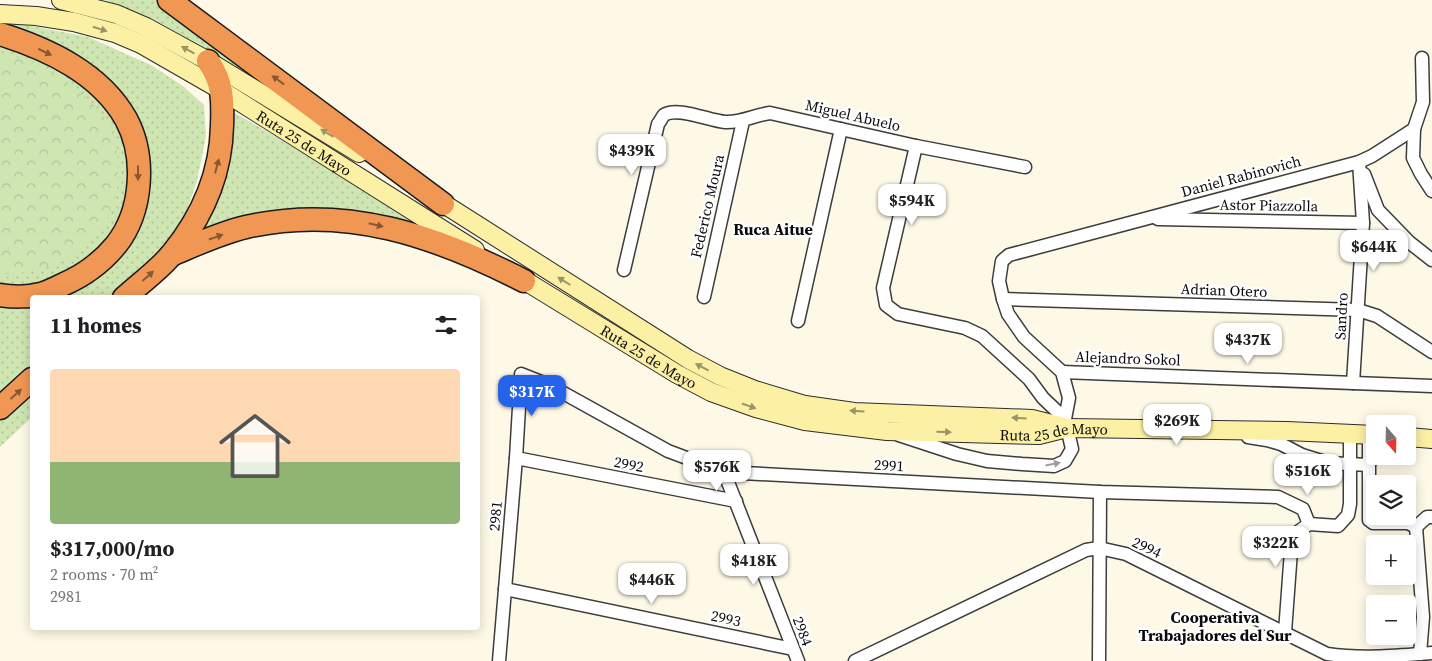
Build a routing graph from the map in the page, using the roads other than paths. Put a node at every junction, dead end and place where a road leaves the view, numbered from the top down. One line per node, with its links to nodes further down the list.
1 (61, 0): 6 (main road, Ruta 25 de Mayo, one-way to 1)
2 (169, 0): 15 (highway, one-way to 2)
3 (0, 14): 7 (main road, Ruta 25 de Mayo, one-way to 7)
4 (0, 34): 22 (highway, one-way to 22)
5 (1422, 58): 10 (street)
6 (208, 61): 7 (highway); 15 (main road, Ruta 25 de Mayo, one-way to 6)
7 (221, 90): 18 (highway, one-way to 7); 21 (main road, Ruta 25 de Mayo)
8 (743, 121): 9 (street, Miguel Abuelo); 20 (street, Miguel Abuelo); 24 (street, Federico Moura)
9 (840, 129): 11 (street, Miguel Abuelo); 27 (street)
10 (1414, 129): 12 (street, Daniel Rabinovich); 14 (street)
11 (916, 146): 13 (street, Miguel Abuelo); 35 (street)
12 (1359, 162): 16 (street, Daniel Rabinovich); 17 (street, Sandro); 19 (street)
13 (1025, 167)
14 (1432, 190)
15 (443, 204): 35 (main road, Ruta 25 de Mayo, one-way to 15)
16 (1144, 218): 17 (street, Astor Piazzolla); 25 (street, Daniel Rabinovich)
17 (1363, 224): 26 (street, Sandro)
18 (171, 255): 21 (highway, one-way to 21); 23 (highway, one-way to 18)
19 (1432, 260)
20 (624, 270)
21 (524, 281): 37 (main road, Ruta 25 de Mayo, one-way to 37)
22 (0, 295)
23 (127, 295)
24 (704, 297)
25 (1003, 298): 26 (street, Adrian Otero); 29 (street)
26 (1358, 310): 28 (street, Adrian Otero); 32 (street, Sandro)
27 (798, 322)
28 (1432, 352)
29 (1062, 372): 32 (street, Alejandro Sokol); 35 (street)
30 (521, 374): 42 (street, 2981); 46 (street, 2991)
31 (30, 381): 34 (highway, one-way to 31)
32 (1353, 382): 33 (street, Alejandro Sokol)
33 (1432, 386)
34 (0, 408)
35 (1066, 423): 36 (main road, Ruta 25 de Mayo); 37 (main road, Ruta 25 de Mayo, one-way to 35); 37 (street, one-way to 35)
36 (1222, 430): 38 (main road, Ruta 25 de Mayo); 43 (street)
37 (887, 431)
38 (1350, 434): 39 (main road, Ruta 25 de Mayo); 43 (street)
39 (1366, 435)
40 (1416, 438): 41 (main road)
41 (1432, 439)
42 (516, 458): 48 (street, 2992); 53 (street, 2981)
43 (1349, 464): 44 (street); 50 (street)
44 (1366, 465)
45 (1369, 465): 51 (street)
46 (724, 472): 47 (street, 2991); 48 (street, 2984)
47 (1100, 492): 50 (street, 2991); 52 (street)
48 (736, 501): 56 (street, 2984)
49 (1432, 517): 51 (street)
50 (1309, 524): 54 (street)
51 (1416, 527): 55 (street)
52 (1099, 548): 54 (street, 2994); 59 (street, 2994); 60 (street)
53 (505, 589): 56 (street, 2993); 58 (street, 2981)
54 (1285, 632): 57 (street, 2994)
55 (1426, 654): 57 (street, 2994)
56 (795, 655)
57 (1397, 659)
58 (499, 661)
59 (855, 661)
60 (1099, 661)

